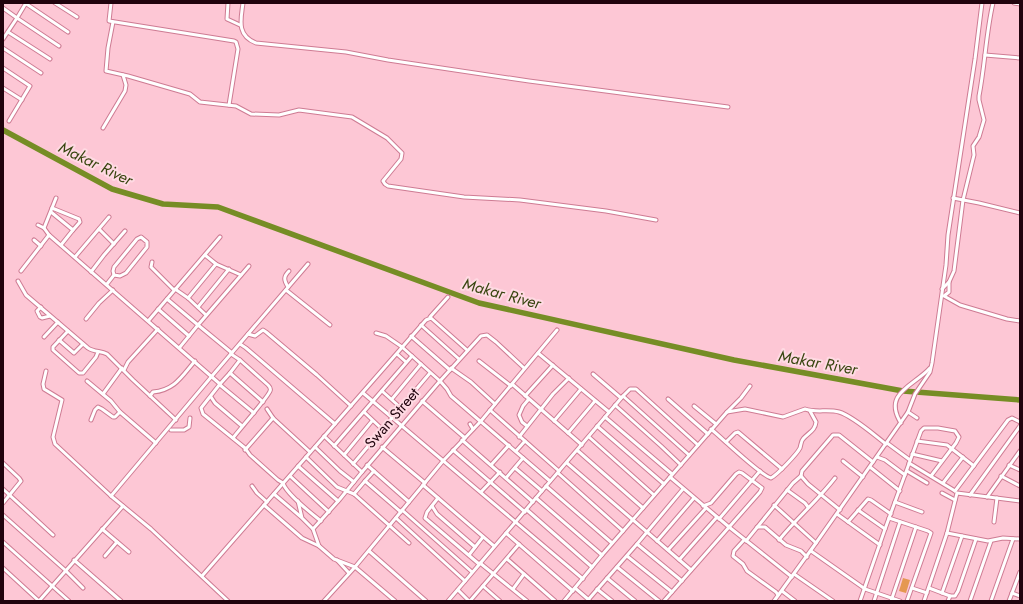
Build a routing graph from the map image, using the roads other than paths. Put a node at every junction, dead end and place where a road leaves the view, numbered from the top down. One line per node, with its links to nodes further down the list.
1 (25, 3): 12 (street); 16 (street)
2 (54, 3): 11 (street)
3 (111, 3): 13 (street)
4 (228, 3): 14 (street)
5 (243, 3): 14 (street)
6 (982, 3): 33 (street)
7 (993, 3): 20 (street)
8 (1014, 3): 9 (street)
9 (1020, 4)
10 (3, 8): 12 (street)
11 (77, 17)
12 (17, 18): 15 (street); 18 (street)
13 (113, 22): 25 (street); 28 (street)
14 (240, 25): 29 (street)
15 (8, 32): 17 (street); 22 (street)
16 (68, 32)
17 (3, 39)
18 (59, 46)
19 (3, 48): 24 (street)
20 (985, 55): 21 (street); 34 (street)
21 (1020, 58)
22 (50, 59)
23 (3, 68): 27 (street)
24 (41, 73)
25 (123, 75): 28 (street); 31 (street)
26 (3, 88): 27 (street)
27 (22, 100): 30 (street)
28 (229, 105): 39 (street)
29 (728, 107)
30 (9, 121)
31 (103, 128)
32 (56, 198): 35 (street)
33 (954, 198): 34 (street); 67 (street)
34 (963, 200): 37 (street); 64 (street)
35 (52, 208): 36 (street); 43 (street)
36 (51, 212): 41 (street); 43 (street)
37 (1020, 214)
38 (109, 216): 42 (street)
39 (656, 220)
40 (38, 225): 41 (street)
41 (44, 228): 45 (street)
42 (98, 229): 48 (street); 52 (street)
43 (74, 230): 49 (street)
44 (126, 231): 48 (street)
45 (49, 235): 49 (street); 50 (street)
46 (220, 237): 51 (street)
47 (34, 240): 50 (street)
48 (114, 244): 60 (street)
49 (61, 245): 52 (street)
50 (41, 246): 58 (street)
51 (205, 255): 54 (street); 68 (street)
52 (75, 257): 60 (street)
53 (152, 262): 68 (street)
54 (216, 264): 57 (street); 73 (street)
55 (308, 264): 66 (street)
56 (249, 266): 62 (street)
57 (229, 269): 62 (street); 76 (street)
58 (21, 271)
59 (289, 271): 66 (street)
60 (91, 272): 65 (street)
61 (114, 275): 61 (street); 65 (street)
62 (241, 275): 78 (street)
63 (18, 281): 75 (street)
64 (949, 282): 67 (street); 71 (street)
65 (107, 284): 69 (street)
66 (288, 287): 70 (street)
67 (942, 288): 71 (street)
68 (174, 289): 73 (street); 74 (street)
69 (113, 290): 81 (street); 82 (street)
70 (286, 290): 86 (street); 88 (street)
71 (942, 296): 83 (street); 115 (street)
72 (448, 297): 80 (street)
73 (188, 298): 76 (street)
74 (166, 299): 77 (street); 85 (street)
75 (41, 307): 79 (street); 79 (street)
76 (198, 307): 78 (street)
77 (158, 309): 82 (street); 94 (street)
78 (206, 315): 85 (street)
79 (50, 316): 84 (street)
80 (430, 318): 87 (street); 102 (street)
81 (86, 319)
82 (149, 320): 89 (street)
83 (1020, 321)
84 (58, 322): 91 (street); 96 (street)
85 (198, 325): 94 (street); 104 (street)
86 (330, 325)
87 (421, 325): 95 (street); 108 (street)
88 (261, 326): 93 (street); 93 (street); 147 (street)
89 (158, 329): 100 (street); 117 (street)
90 (557, 330): 105 (street)
91 (68, 331): 97 (street); 98 (street)
92 (376, 333): 101 (street)
93 (248, 334): 99 (street)
94 (189, 336): 100 (street)
95 (411, 336): 101 (street); 118 (street)
96 (44, 337)
97 (59, 340): 98 (street); 103 (street)
98 (83, 344): 103 (street)
99 (240, 344): 104 (street); 172 (street)
100 (180, 347): 110 (street)
101 (402, 347): 106 (street); 107 (street)
102 (467, 350): 108 (street); 116 (street)
103 (98, 352): 117 (street)
104 (231, 353): 109 (street); 123 (street)
105 (538, 353): 114 (street); 116 (street)
106 (397, 354): 112 (street); 132 (street)
107 (412, 356): 112 (street); 113 (street)
108 (459, 359): 118 (street)
109 (240, 360): 120 (street); 144 (street)
110 (195, 361): 123 (street); 134 (street)
111 (479, 361): 128 (street)
112 (406, 362): 131 (street)
113 (421, 364): 121 (street); 139 (street)
114 (553, 365): 124 (street); 135 (street)
115 (931, 366): 158 (street); 171 (street)
116 (524, 368): 128 (street)
117 (123, 369): 133 (street); 134 (street)
118 (450, 369): 126 (street); 145 (street)
119 (46, 371): 277 (street)
120 (230, 373): 127 (street); 144 (street)
121 (430, 373): 126 (street); 149 (street, Swan Street)
122 (593, 374): 137 (street)
123 (212, 376): 127 (street); 166 (street)
124 (569, 378): 130 (street); 152 (street)
125 (87, 381): 133 (street)
126 (440, 381): 142 (street); 168 (street)
127 (220, 384): 136 (street); 159 (street)
128 (511, 385): 135 (street); 145 (street)
129 (750, 386): 157 (street)
130 (581, 389): 143 (street); 169 (street)
131 (382, 391): 139 (street); 141 (street)
132 (363, 393): 141 (street); 147 (street)
133 (103, 394): 154 (street)
134 (150, 396): 166 (street)
135 (525, 396): 140 (street)
136 (211, 397): 175 (street); 189 (street)
137 (622, 397): 146 (street); 198 (street); 211 (street)
138 (668, 399): 185 (street)
139 (392, 400): 149 (street)
140 (528, 400): 152 (street); 177 (street)
141 (373, 401): 155 (street); 163 (street)
142 (422, 401): 176 (street); 190 (street)
143 (596, 401): 156 (street); 184 (street)
144 (263, 402): 159 (street)
145 (495, 404): 151 (street)
146 (615, 405): 156 (street); 226 (street)
147 (351, 406): 172 (street)
148 (694, 406): 174 (street)
149 (401, 408): 163 (street, Swan Street)
150 (268, 409): 162 (street)
151 (490, 410): 168 (street); 187 (street)
152 (541, 410): 169 (street); 177 (street)
153 (810, 411): 157 (street); 195 (street); 232 (street)
154 (120, 412): 165 (street); 194 (street)
155 (364, 412): 167 (street); 199 (street)
156 (609, 412): 160 (street)
157 (727, 412): 174 (street)
158 (908, 412): 164 (street); 171 (street)
159 (254, 413): 175 (street)
160 (605, 417): 178 (street); 242 (street)
161 (190, 418): 183 (street)
162 (273, 418): 203 (street); 207 (street)
163 (392, 418): 176 (street); 180 (street, Swan Street)
164 (917, 418)
165 (90, 420)
166 (176, 420): 194 (street)
167 (372, 421): 180 (street); 210 (street)
168 (481, 421): 181 (street); 196 (street)
169 (554, 421): 184 (street)
170 (1020, 422): 229 (street)
171 (901, 423): 195 (street)
172 (335, 424): 186 (street)
173 (470, 424): 181 (street)
174 (716, 424): 182 (street)
175 (242, 426): 189 (street)
176 (401, 426): 201 (street); 216 (street)
177 (527, 426): 187 (street)
178 (597, 426): 188 (street); 258 (street)
179 (1020, 426): 276 (street)
180 (382, 429): 223 (street, Swan Street)
181 (473, 429): 190 (street)
182 (711, 429): 185 (street); 193 (street)
183 (171, 430)
184 (568, 433): 197 (street)
185 (708, 434): 198 (street)
186 (324, 436): 199 (street); 200 (street)
187 (519, 437): 191 (street)
188 (589, 437): 197 (street); 274 (street)
189 (233, 438): 203 (street)
190 (463, 439): 204 (street); 225 (street)
191 (525, 441): 206 (street); 239 (street)
192 (917, 441): 202 (street); 202 (street); 209 (street)
193 (726, 442): 232 (street); 236 (street)
194 (156, 443): 277 (street)
195 (886, 444): 213 (street); 218 (street)
196 (509, 445): 206 (street); 225 (street)
197 (582, 445): 205 (street)
198 (698, 445): 211 (street)
199 (334, 446): 210 (street)
200 (315, 447): 207 (street); 252 (street)
201 (382, 447): 224 (street); 257 (street)
202 (952, 448): 214 (street); 219 (street)
203 (245, 450): 254 (street)
204 (453, 450): 216 (street); 253 (street)
205 (578, 450): 221 (street); 297 (street)
206 (516, 451): 215 (street)
207 (310, 452): 212 (street)
208 (1019, 453): 227 (street)
209 (912, 454): 218 (street); 219 (street)
210 (344, 455): 223 (street)
211 (689, 455): 226 (street)
212 (306, 457): 228 (street); 264 (street)
213 (877, 457): 220 (street); 240 (street)
214 (963, 457): 229 (street); 256 (street)
215 (523, 458): 231 (street); 250 (street)
216 (444, 461): 257 (street); 268 (street)
217 (843, 461): 246 (street)
218 (910, 461): 233 (street); 244 (street)
219 (942, 461): 244 (street)
220 (873, 462): 230 (street); 243 (street)
221 (567, 463): 239 (street); 311 (street)
222 (3, 464): 273 (street)
223 (353, 464): 237 (street)
224 (367, 465): 235 (street); 237 (street)
225 (491, 465): 238 (street)
226 (681, 465): 242 (street)
227 (1010, 465): 234 (street); 245 (street)
228 (298, 466): 241 (street); 285 (street)
229 (974, 466): 270 (street)
230 (870, 467): 246 (street); 267 (street)
231 (515, 468): 247 (street); 266 (street)
232 (782, 469): 236 (street)
233 (907, 470): 240 (street); 255 (street)
234 (1020, 470)
235 (374, 471): 249 (street); 287 (street)
236 (760, 471): 251 (street)
237 (362, 472): 252 (street)
238 (500, 472): 247 (street); 253 (street)
239 (558, 472): 250 (street); 325 (street)
240 (905, 475): 267 (street)
241 (290, 476): 254 (street); 302 (street)
242 (671, 476): 258 (street); 262 (street)
243 (801, 476): 265 (street); 275 (street)
244 (931, 476): 256 (street)
245 (1001, 476): 261 (street); 278 (street)
246 (862, 477): 298 (street)
247 (506, 478): 288 (street)
248 (835, 478): 275 (street)
249 (365, 481): 272 (street); 300 (street)
250 (550, 481): 260 (street)
251 (752, 481): 295 (street); 309 (street); 319 (street)
252 (354, 482): 264 (street)
253 (490, 482): 268 (street); 301 (street)
254 (283, 483): 271 (street); 283 (street)
255 (927, 483)
256 (943, 483): 270 (street)
257 (424, 484): 279 (street); 287 (street)
258 (664, 484): 274 (street)
259 (252, 486): 291 (street)
260 (546, 486): 266 (street); 344 (street)
261 (1020, 486)
262 (684, 489): 281 (street); 326 (street)
263 (3, 490): 273 (street)
264 (347, 490): 272 (street); 285 (street)
265 (787, 490): 292 (street); 296 (street)
266 (542, 491): 280 (street)
267 (900, 491): 289 (street)
268 (481, 492): 313 (street)
269 (942, 492): 284 (street)
270 (956, 492): 276 (street); 284 (street)
271 (274, 494): 291 (street); 307 (street)
272 (354, 494): 318 (street)
273 (10, 495): 290 (street); 329 (street)
274 (654, 495): 297 (street)
275 (822, 495): 296 (street); 298 (street)
276 (970, 495): 278 (street)
277 (111, 496): 293 (street)
278 (987, 497): 282 (street)
279 (438, 498): 294 (street); 331 (street)
280 (536, 498): 288 (street); 355 (street)
281 (694, 498): 295 (street); 340 (street)
282 (998, 498): 286 (street); 316 (street)
283 (298, 500): 307 (street); 312 (street)
284 (955, 500): 328 (street)
285 (338, 501): 302 (street)
286 (1020, 501)
287 (409, 502): 300 (street)
288 (533, 502): 301 (street)
289 (896, 502): 303 (street); 305 (street)
290 (3, 503)
291 (265, 504): 347 (street); 376 (street)
292 (774, 505): 317 (street); 320 (street)
293 (123, 506): 322 (street); 376 (street)
294 (432, 506): 349 (street); 354 (street)
295 (704, 507): 309 (street); 350 (street)
296 (808, 507): 317 (street)
297 (643, 508): 311 (street)
298 (840, 510): 304 (street)
299 (858, 510): 305 (street); 314 (street); 324 (street)
300 (401, 511): 308 (street); 370 (street)
301 (526, 511): 313 (street); 365 (street)
302 (329, 512): 312 (street)
303 (922, 512)
304 (837, 514): 314 (street); 342 (street)
305 (890, 514): 310 (street)
306 (3, 515): 368 (street)
307 (302, 518): 323 (street)
308 (396, 518): 318 (street); 380 (street)
309 (718, 518): 319 (street); 362 (street)
310 (889, 518): 315 (street); 324 (street)
311 (633, 520): 325 (street); 326 (street)
312 (321, 521): 323 (street)
313 (516, 522): 327 (street); 379 (street)
314 (848, 522): 346 (street)
315 (900, 522): 321 (street); 395 (street)
316 (994, 522)
317 (793, 523): 336 (street); 342 (street)
318 (390, 525): 341 (street); 351 (street)
319 (729, 527): 335 (street); 369 (street)
320 (756, 527): 335 (street); 336 (street)
321 (916, 527): 386 (street); 403 (street)
322 (102, 529): 339 (street); 360 (street)
323 (313, 529): 347 (street)
324 (885, 529): 346 (street)
325 (622, 531): 344 (street)
326 (646, 532): 340 (street); 345 (street)
327 (506, 533): 343 (street); 348 (street)
328 (947, 533): 330 (street); 387 (street)
329 (53, 535)
330 (962, 536): 333 (street); 397 (street)
331 (483, 537): 348 (street); 349 (street)
332 (1013, 538): 334 (street); 337 (street); 431 (street)
333 (976, 539): 337 (street); 400 (street)
334 (1020, 539)
335 (745, 540): 377 (street); 399 (street)
336 (779, 540): 358 (street)
337 (991, 540): 430 (street)
338 (3, 542): 383 (street)
339 (117, 542): 353 (street); 356 (street)
340 (657, 542): 350 (street)
341 (409, 543)
342 (816, 543): 352 (street)
343 (519, 544): 359 (street); 392 (street)
344 (612, 544): 355 (street)
345 (637, 544): 357 (street); 381 (street)
346 (880, 545): 390 (street)
347 (319, 546): 361 (street)
348 (494, 546): 363 (street)
349 (475, 547): 354 (street)
350 (668, 550): 362 (street)
351 (369, 551): 364 (street); 410 (street)
352 (811, 551): 358 (street); 390 (street)
353 (129, 552)
354 (469, 555): 363 (street)
355 (602, 555): 365 (street)
356 (105, 556)
357 (627, 556): 366 (street); 394 (street)
358 (807, 557): 375 (street)
359 (507, 559): 373 (street); 374 (street)
360 (74, 560): 368 (street); 406 (street)
361 (337, 560): 364 (street); 372 (street)
362 (679, 560): 369 (street)
363 (480, 563): 370 (street); 373 (street)
364 (355, 567): 372 (street); 409 (street)
365 (592, 567): 379 (street)
366 (617, 567): 378 (street); 419 (street)
367 (3, 568): 404 (street)
368 (66, 570): 383 (street); 385 (street)
369 (691, 570): 381 (street)
370 (472, 572): 380 (street)
371 (1020, 572): 382 (street)
372 (349, 573): 408 (street)
373 (494, 574): 384 (street); 388 (street)
374 (524, 574): 388 (street); 415 (street)
375 (794, 574): 377 (street); 423 (street)
376 (202, 576): 407 (street)
377 (792, 577): 393 (street)
378 (607, 578): 389 (street); 418 (street)
379 (582, 579): 392 (street)
380 (465, 581): 391 (street)
381 (682, 581): 394 (street)
382 (1018, 581): 398 (street)
383 (52, 585): 404 (street); 405 (street)
384 (483, 586): 412 (street); 413 (street)
385 (84, 588)
386 (912, 588): 396 (street); 427 (street)
387 (929, 588): 396 (street); 397 (street)
388 (513, 589): 414 (street)
389 (597, 589): 402 (street); 417 (street)
390 (864, 589): 395 (street); 424 (street)
391 (458, 590): 411 (street); 412 (street)
392 (574, 590): 402 (street); 416 (street)
393 (782, 591): 399 (street); 422 (street)
394 (672, 592): 420 (street)
395 (877, 593): 403 (street); 425 (street)
396 (927, 593): 428 (street)
397 (942, 593): 400 (street)
398 (1012, 594): 401 (street); 432 (street)
399 (778, 595): 421 (street)
400 (950, 596): 429 (street)
401 (1020, 596)
402 (589, 600)
403 (891, 600): 426 (street)
404 (39, 601)
405 (70, 601)
406 (121, 601)
407 (228, 601)
408 (324, 601)
409 (395, 601)
410 (426, 601)
411 (448, 601)
412 (470, 601)
413 (500, 601)
414 (526, 601)
415 (555, 601)
416 (564, 601)
417 (612, 601)
418 (636, 601)
419 (659, 601)
420 (664, 601)
421 (774, 601)
422 (795, 601)
423 (833, 601)
424 (860, 601)
425 (874, 601)
426 (900, 601)
427 (907, 601)
428 (924, 601)
429 (948, 601)
430 (970, 601)
431 (991, 601)
432 (1009, 601)

